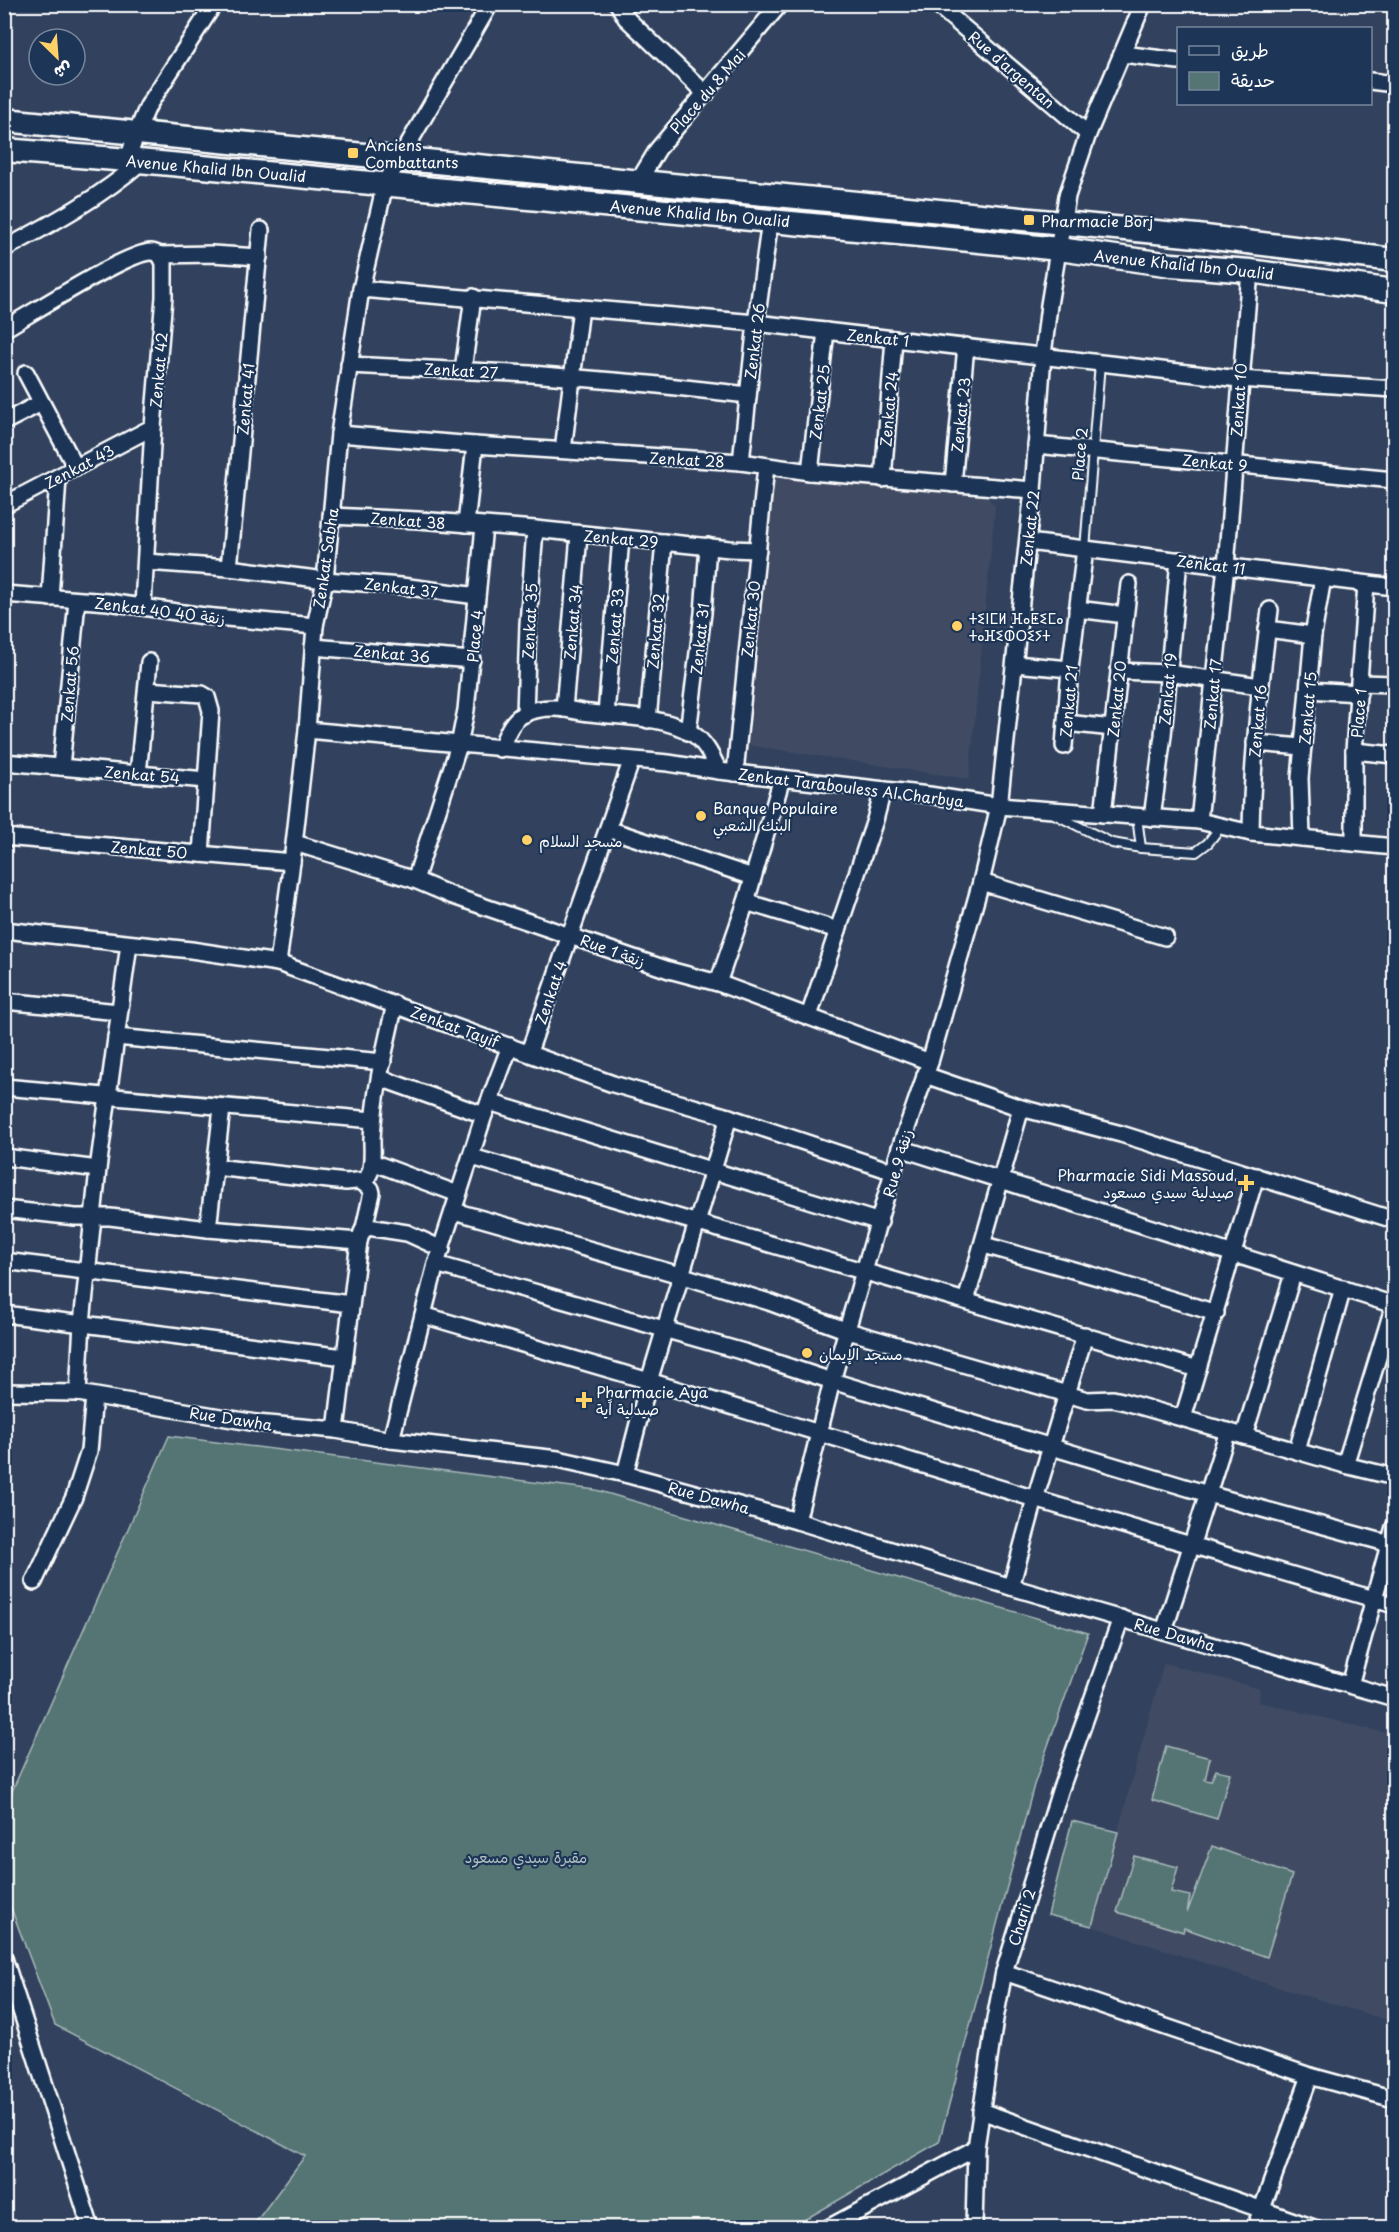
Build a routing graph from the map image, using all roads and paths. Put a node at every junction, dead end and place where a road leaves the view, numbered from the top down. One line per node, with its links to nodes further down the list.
1 (213, 4): 13 (street)
2 (490, 4): 16 (street, Zenkat Sabha)
3 (618, 4): 11 (street)
4 (780, 4): 11 (street, Place du 8 Mai)
5 (936, 4): 14 (street, Rue d'argentan)
6 (1143, 4): 7 (street, Zenkat 22)
7 (1123, 54): 8 (street); 14 (street, Zenkat 22)
8 (1177, 61)
9 (1372, 81): 10 (street)
10 (1395, 84)
11 (706, 94): 18 (street, Place du 8 Mai)
12 (4, 120): 13 (main road, Avenue Khalid Ibn Oualid)
13 (136, 134): 16 (main road, Avenue Khalid Ibn Oualid); 17 (street)
14 (1088, 134): 21 (street, Zenkat 22)
15 (4, 150): 17 (main road, Avenue Khalid Ibn Oualid)
16 (400, 159): 18 (main road, Avenue Khalid Ibn Oualid); 19 (street, Zenkat Sabha)
17 (135, 160): 19 (main road, Avenue Khalid Ibn Oualid); 23 (street)
18 (638, 182): 21 (main road, Avenue Khalid Ibn Oualid)
19 (385, 184): 20 (main road, Avenue Khalid Ibn Oualid); 29 (street, Zenkat Sabha)
20 (770, 220): 24 (main road, Avenue Khalid Ibn Oualid); 33 (street, Zenkat 26)
21 (1064, 223): 24 (street, Zenkat 22); 27 (main road, Avenue Khalid Ibn Oualid)
22 (261, 230): 26 (street, Zenkat 41)
23 (4, 249)
24 (1059, 249): 28 (main road, Avenue Khalid Ibn Oualid); 38 (street, Zenkat 22)
25 (160, 255): 26 (street); 34 (street); 49 (street, Zenkat 42)
26 (259, 257): 80 (street, Zenkat 41)
27 (1395, 260)
28 (1250, 271): 30 (main road, Avenue Khalid Ibn Oualid); 44 (street, Zenkat 10)
29 (361, 289): 31 (street, Zenkat 1); 40 (street, Zenkat Sabha)
30 (1395, 291)
31 (473, 297): 32 (street, Zenkat 1); 41 (street)
32 (581, 308): 33 (street, Zenkat 1); 43 (street)
33 (756, 323): 35 (street, Zenkat 1); 46 (street, Zenkat 26)
34 (4, 329)
35 (826, 332): 36 (street, Zenkat 1); 59 (street, Zenkat 25)
36 (894, 339): 37 (street, Zenkat 1); 61 (street, Zenkat 24)
37 (966, 346): 38 (street, Zenkat 1); 63 (street, Zenkat 23)
38 (1043, 355): 39 (street, Zenkat 1); 52 (street, Zenkat 22)
39 (1100, 363): 44 (street, Zenkat 1); 54 (lane, Place 2)
40 (349, 365): 41 (street, Zenkat 27); 50 (street, Zenkat Sabha)
41 (463, 370): 43 (street, Zenkat 27)
42 (26, 373): 47 (street)
43 (572, 379): 46 (street, Zenkat 27); 53 (street)
44 (1239, 379): 45 (street, Zenkat 1); 56 (street, Zenkat 10)
45 (1395, 389)
46 (748, 395): 55 (street, Zenkat 26)
47 (40, 403): 48 (street); 58 (street)
48 (4, 422)
49 (153, 427): 58 (street, Zenkat 43); 78 (street, Zenkat 42)
50 (339, 434): 51 (street, Zenkat 28); 66 (street, Zenkat Sabha)
51 (475, 445): 53 (street, Zenkat 28); 67 (street)
52 (1036, 445): 54 (street, Zenkat 9); 64 (street, Zenkat 22)
53 (563, 450): 55 (street, Zenkat 28)
54 (1093, 451): 56 (street, Zenkat 9); 75 (lane, Place 2)
55 (741, 462): 57 (street, Zenkat 28)
56 (1233, 464): 62 (street, Zenkat 9); 79 (street, Zenkat 10)
57 (766, 466): 59 (street, Zenkat 28); 76 (street, Zenkat 30)
58 (76, 468): 60 (street, Zenkat 43)
59 (810, 472): 61 (street, Zenkat 28)
60 (58, 478): 65 (street, Zenkat 43); 88 (street)
61 (883, 479): 63 (street, Zenkat 28)
62 (1395, 480)
63 (953, 484): 64 (street, Zenkat 28)
64 (1033, 490): 73 (street, Zenkat 22)
65 (4, 506)
66 (331, 516): 67 (street, Zenkat 38); 82 (street, Zenkat Sabha)
67 (466, 524): 68 (street, Zenkat 38)
68 (484, 526): 69 (street, Zenkat 29); 87 (street, Place 4)
69 (535, 529): 70 (street, Zenkat 29); 111 (street, Zenkat 35)
70 (579, 535): 71 (street, Zenkat 29); 110 (street, Zenkat 34)
71 (621, 537): 72 (street, Zenkat 29); 112 (street, Zenkat 33)
72 (664, 542): 74 (street, Zenkat 29); 113 (street, Zenkat 32)
73 (1028, 542): 75 (street, Zenkat 11); 100 (street, Zenkat 22)
74 (708, 546): 76 (street, Zenkat 29); 117 (street, Zenkat 31)
75 (1085, 549): 77 (street, Zenkat 11); 91 (street, Zenkat 21)
76 (758, 550): 129 (street, Zenkat 30)
77 (1179, 560): 79 (street, Zenkat 11); 103 (street, Zenkat 19)
78 (146, 562): 80 (street, Zenkat 37); 90 (street, Zenkat 42)
79 (1226, 566): 81 (street, Zenkat 11); 104 (street, Zenkat 17)
80 (230, 568): 82 (street, Zenkat 37)
81 (1323, 578): 84 (street, Zenkat 11); 96 (street, Zenkat 15)
82 (325, 580): 87 (street, Zenkat 37); 94 (street, Zenkat Sabha)
83 (1129, 584): 93 (street, Zenkat 20)
84 (1366, 584): 85 (street, Zenkat 11); 107 (street, Place 1)
85 (1395, 587)
86 (4, 594): 88 (street, Zenkat 40 زنقة 40)
87 (477, 596): 98 (street, Place 4)
88 (50, 598): 89 (street, Zenkat 40 زنقة 40)
89 (77, 601): 90 (street, Zenkat 40 زنقة 40); 127 (street, Zenkat 56)
90 (143, 606): 94 (street, Zenkat 40 زنقة 40)
91 (1077, 609): 93 (street); 101 (street, Zenkat 21)
92 (1270, 610): 95 (street, Zenkat 16)
93 (1125, 615): 102 (street, Zenkat 20)
94 (315, 626): 97 (street, Zenkat Sabha)
95 (1267, 629): 96 (street); 106 (street, Zenkat 16)
96 (1313, 635): 109 (street, Zenkat 15)
97 (313, 647): 98 (street, Zenkat 36); 116 (street, Zenkat Sabha)
98 (472, 660): 119 (street, Place 4)
99 (149, 662): 108 (street)
100 (1015, 664): 101 (street); 134 (street, Zenkat 22)
101 (1070, 669): 114 (street, Zenkat 21)
102 (1119, 671): 103 (street); 115 (street, Zenkat 20)
103 (1168, 673): 104 (street); 137 (street, Zenkat 19)
104 (1213, 679): 106 (street); 138 (street, Zenkat 17)
105 (1395, 684): 107 (street)
106 (1260, 686): 118 (street, Zenkat 16)
107 (1360, 688): 109 (street); 123 (street, Place 1)
108 (147, 690): 130 (street); 132 (street)
109 (1308, 690): 121 (street, Zenkat 15)
110 (564, 709): 111 (street); 112 (street)
111 (525, 714): 122 (street)
112 (606, 714): 113 (street)
113 (648, 720): 117 (street)
114 (1066, 723): 115 (street); 120 (street, Zenkat 21)
115 (1113, 728): 136 (street, Zenkat 20)
116 (307, 730): 119 (street, Zenkat Tarabouless Al Charbya); 144 (street, Zenkat Sabha)
117 (688, 732): 128 (street)
118 (1255, 743): 121 (street); 141 (street, Zenkat 16)
119 (459, 745): 122 (street, Zenkat Tarabouless Al Charbya); 151 (street, Place 4)
120 (1064, 746)
121 (1303, 747): 143 (street, Zenkat 15)
122 (500, 749): 126 (street, Zenkat Tarabouless Al Charbya)
123 (1354, 751): 124 (street); 145 (street, Place 1)
124 (1395, 755)
125 (4, 762): 127 (street, Zenkat 54)
126 (632, 762): 128 (street, Zenkat Tarabouless Al Charbya); 140 (street, Zenkat 4)
127 (61, 767): 130 (street, Zenkat 54)
128 (719, 771): 129 (street, Zenkat Tarabouless Al Charbya)
129 (735, 773): 131 (street, Zenkat Tarabouless Al Charbya)
130 (138, 774): 132 (street, Zenkat 54)
131 (782, 778): 133 (street, Zenkat Tarabouless Al Charbya); 150 (street)
132 (206, 780): 148 (street)
133 (883, 790): 134 (street, Zenkat Tarabouless Al Charbya); 155 (street)
134 (999, 806): 135 (street, Zenkat Tarabouless Al Charbya); 152 (street, Rue 9 زنقة)
135 (1042, 808): 136 (street, Zenkat Tarabouless Al Charbya); 147 (lane)
136 (1103, 814): 137 (street, Zenkat Tarabouless Al Charbya)
137 (1144, 817): 138 (street, Zenkat Tarabouless Al Charbya); 147 (lane)
138 (1199, 821): 139 (street, Zenkat Tarabouless Al Charbya)
139 (1221, 826): 141 (street, Zenkat Tarabouless Al Charbya); 147 (lane)
140 (608, 829): 150 (street); 156 (street, Zenkat 4)
141 (1251, 833): 143 (street, Zenkat Tarabouless Al Charbya)
142 (4, 837): 148 (street, Zenkat 50)
143 (1302, 838): 145 (street, Zenkat Tarabouless Al Charbya)
144 (295, 843): 149 (street, Zenkat Sabha); 151 (street, Rue 1 زنقة)
145 (1354, 843): 146 (street, Zenkat Tarabouless Al Charbya)
146 (1395, 847)
147 (1142, 848)
148 (201, 854): 149 (street, Zenkat 50)
149 (292, 862): 159 (street, Zenkat Sabha)
150 (753, 877): 153 (street)
151 (415, 880): 156 (street, Rue 1 زنقة)
152 (981, 882): 157 (street); 169 (street, Rue 9 زنقة)
153 (746, 902): 155 (street); 160 (street)
154 (4, 930): 158 (street, Zenkat Tayif)
155 (838, 930): 164 (street)
156 (569, 935): 160 (street, Rue 1 زنقة); 167 (street, Zenkat 4)
157 (1165, 937)
158 (129, 944): 159 (street, Zenkat Tayif); 163 (street)
159 (278, 963): 162 (street, Zenkat Tayif)
160 (718, 983): 164 (street, Rue 1 زنقة)
161 (4, 1001): 163 (street)
162 (395, 1004): 166 (street, Zenkat Tayif); 168 (street)
163 (119, 1012): 165 (street)
164 (809, 1016): 169 (street, Rue 1 زنقة)
165 (116, 1037): 168 (street); 172 (street)
166 (510, 1046): 167 (street, Zenkat Tayif); 174 (street)
167 (529, 1052): 176 (street, Zenkat Tayif)
168 (383, 1062): 170 (street)
169 (928, 1069): 175 (street, Rue 1 زنقة); 178 (street, Rue 9 زنقة)
170 (380, 1078): 174 (street); 177 (street)
171 (4, 1087): 172 (street)
172 (110, 1097): 173 (street); 183 (street)
173 (222, 1108): 177 (street); 182 (street)
174 (486, 1108): 180 (street); 184 (street)
175 (1021, 1108): 186 (street, Rue 1 زنقة); 187 (street)
176 (729, 1117): 184 (street); 185 (street, Zenkat Tayif)
177 (373, 1120): 181 (street)
178 (900, 1149): 185 (street, Rue 9 زنقة); 187 (street)
179 (4, 1157): 183 (street)
180 (472, 1157): 189 (street); 194 (street)
181 (372, 1162): 188 (street); 189 (street)
182 (215, 1167): 188 (street); 196 (street)
183 (98, 1169): 192 (street)
184 (711, 1171): 194 (street); 195 (street)
185 (894, 1172): 195 (street, Rue 9 زنقة)
186 (1256, 1176): 193 (street, Rue 1 زنقة); 200 (street)
187 (1000, 1179): 198 (street); 200 (street)
188 (362, 1182): 197 (street)
189 (458, 1194): 191 (street)
190 (4, 1209): 192 (street)
191 (454, 1211): 199 (street); 206 (street)
192 (94, 1218): 196 (street); 203 (street)
193 (1395, 1220)
194 (697, 1222): 204 (street); 206 (street)
195 (880, 1222): 204 (street, Rue 9 زنقة)
196 (208, 1229): 197 (street)
197 (362, 1235): 199 (street); 209 (street)
198 (984, 1245): 208 (street); 211 (street)
199 (442, 1249): 202 (street)
200 (1233, 1256): 205 (street); 211 (street)
201 (4, 1262): 203 (street)
202 (436, 1264): 213 (street); 215 (street)
203 (87, 1271): 209 (street); 214 (street)
204 (865, 1272): 208 (street); 216 (street, Rue 9 زنقة)
205 (1293, 1274): 207 (street); 230 (street)
206 (680, 1275): 215 (street); 216 (street)
207 (1343, 1288): 210 (street); 233 (street)
208 (966, 1301): 217 (street)
209 (351, 1304): 218 (street)
210 (1394, 1305): 234 (street)
211 (1216, 1313): 219 (street)
212 (4, 1314): 214 (street)
213 (423, 1315): 220 (street); 231 (street)
214 (82, 1323): 218 (street); 223 (street)
215 (665, 1329): 220 (street); 221 (street)
216 (848, 1331): 221 (street, Rue 9 زنقة); 224 (street)
217 (1085, 1335): 219 (street); 224 (street)
218 (344, 1357): 227 (street)
219 (1198, 1369): 226 (street)
220 (649, 1381): 229 (street); 235 (street)
221 (832, 1381): 229 (street, Rue 9 زنقة); 232 (street)
222 (4, 1392): 223 (street, Rue Dawha)
223 (78, 1393): 225 (street, Rue Dawha)
224 (1067, 1394): 226 (street); 232 (street)
225 (94, 1395): 227 (street, Rue Dawha); 243 (street)
226 (1183, 1418): 228 (street)
227 (336, 1430): 231 (street, Rue Dawha)
228 (1228, 1431): 230 (street); 237 (street)
229 (819, 1433): 238 (street); 239 (street, Rue 9 زنقة)
230 (1244, 1436): 233 (street)
231 (391, 1440): 235 (street, Rue Dawha)
232 (1051, 1447): 237 (street); 238 (street)
233 (1297, 1451): 234 (street)
234 (1345, 1465): 236 (street)
235 (625, 1473): 239 (street, Rue Dawha)
236 (1395, 1477)
237 (1208, 1494): 241 (street); 242 (street)
238 (1035, 1499): 241 (street); 244 (street)
239 (797, 1521): 244 (street, Rue Dawha)
240 (1395, 1527): 242 (street)
241 (1192, 1544): 245 (street); 248 (street)
242 (1390, 1544): 245 (street)
243 (34, 1582)
244 (1011, 1587): 247 (street, Rue Dawha)
245 (1373, 1599): 246 (street); 249 (street)
246 (1395, 1605)
247 (1121, 1618): 248 (street, Rue Dawha); 252 (street, Charii 2)
248 (1164, 1631): 249 (street, Rue Dawha)
249 (1350, 1686): 250 (street, Rue Dawha)
250 (1395, 1698)
251 (4, 1958): 258 (street)
252 (1004, 1972): 253 (street); 255 (street, Charii 2)
253 (1310, 2076): 254 (street); 257 (street)
254 (1395, 2099)
255 (981, 2111): 256 (street, Charii 2); 257 (street)
256 (976, 2148): 259 (street); 260 (street, Charii 2)
257 (1261, 2210): 261 (street); 262 (street)
258 (91, 2228)
259 (828, 2228)
260 (974, 2228)
261 (1255, 2228)
262 (1314, 2228)

